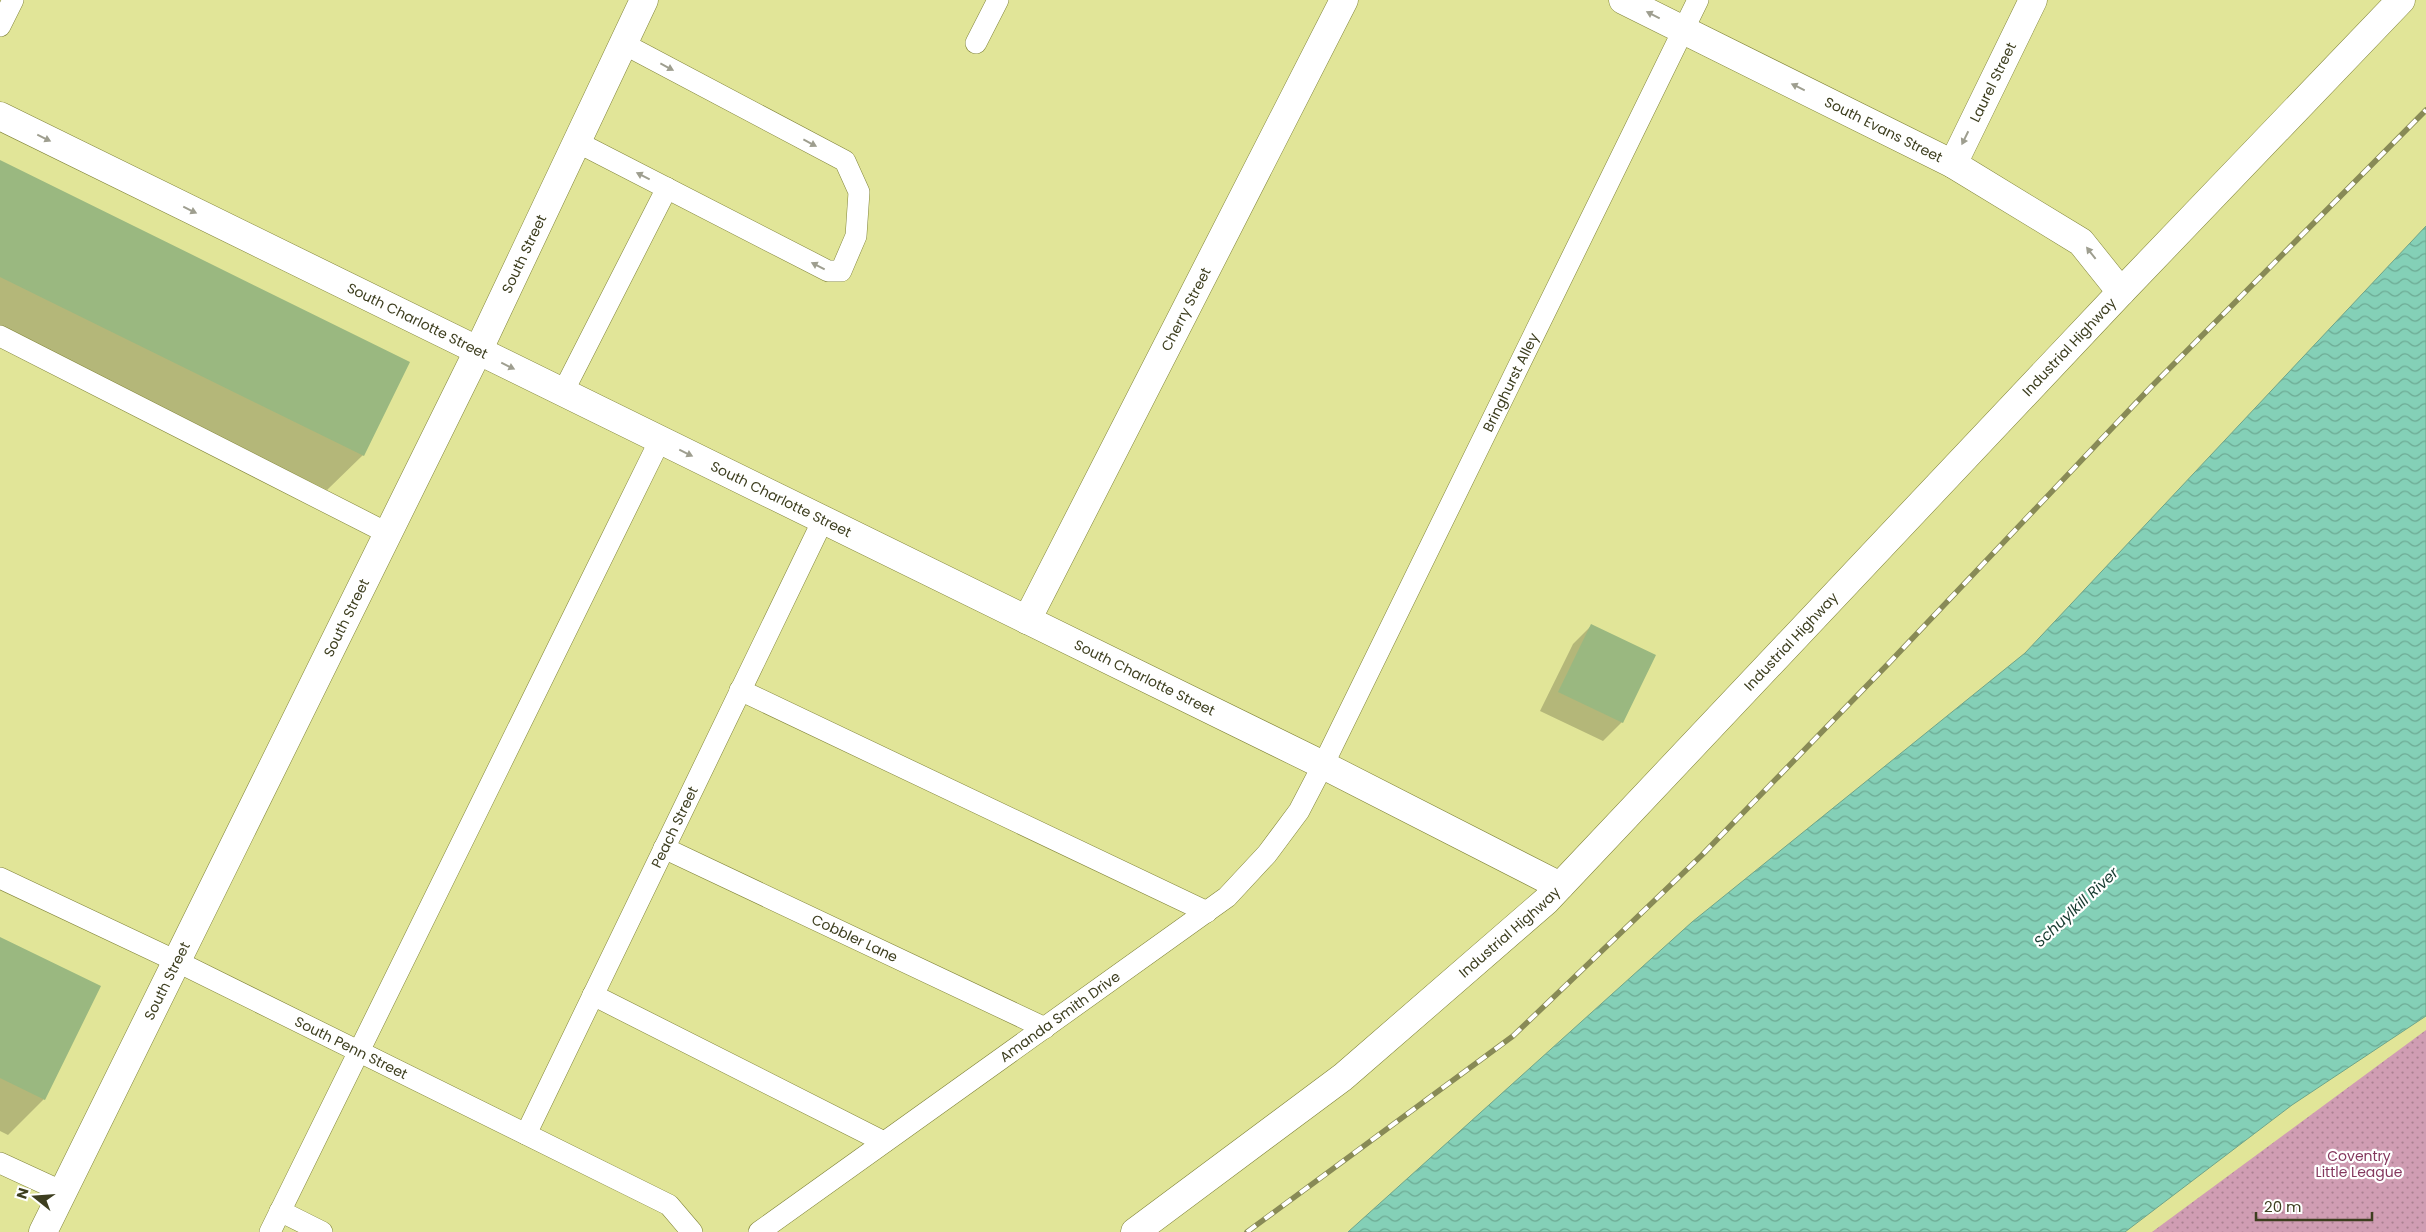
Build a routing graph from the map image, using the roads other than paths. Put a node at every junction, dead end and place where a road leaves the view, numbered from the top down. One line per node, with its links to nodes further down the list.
1 (13, 0): 9 (lane)
2 (644, 0): 12 (street, South Street)
3 (998, 0): 11 (lane)
4 (1344, 0): 24 (street, Cherry Street)
5 (1623, 0): 10 (street, South Evans Street, one-way to 5)
6 (1698, 0): 10 (lane, Bringhurst Alley)
7 (2033, 0): 15 (street, Laurel Street, one-way to 15)
8 (2401, 0): 17 (street, Industrial Highway)
9 (0, 26)
10 (1683, 30): 15 (street, South Evans Street, one-way to 10); 26 (lane, Bringhurst Alley)
11 (976, 43)
12 (624, 44): 14 (street, South Street); 16 (lane, one-way to 16)
13 (0, 116): 19 (street, South Charlotte Street, one-way to 19)
14 (577, 142): 16 (lane, one-way to 14); 19 (street, South Street)
15 (1953, 164): 17 (street, South Evans Street, one-way to 15)
16 (667, 188): 20 (lane)
17 (2121, 292): 29 (street, Industrial Highway)
18 (0, 336): 23 (lane)
19 (478, 351): 20 (street, South Charlotte Street, one-way to 20); 23 (street, South Street)
20 (563, 392): 21 (street, South Charlotte Street)
21 (660, 440): 22 (street, South Charlotte Street, one-way to 22); 34 (lane)
22 (822, 520): 24 (street, South Charlotte Street); 25 (lane, Peach Street)
23 (387, 533): 31 (street, South Street)
24 (1027, 620): 26 (street, South Charlotte Street)
25 (740, 690): 27 (lane, Peach Street); 30 (lane)
26 (1323, 765): 29 (street, South Charlotte Street); 30 (lane, Amanda Smith Drive)
27 (664, 848): 32 (lane, Peach Street); 33 (lane, Cobbler Lane)
28 (0, 878): 31 (lane, South Penn Street)
29 (1560, 886): 45 (street, Industrial Highway)
30 (1207, 912): 33 (lane, Amanda Smith Drive)
31 (176, 961): 34 (lane, South Penn Street); 38 (street, South Street)
32 (593, 994): 35 (lane, Peach Street); 36 (lane)
33 (1045, 1028): 36 (lane, Amanda Smith Drive)
34 (359, 1052): 35 (lane, South Penn Street); 39 (lane)
35 (526, 1134): 43 (lane, South Penn Street)
36 (884, 1142): 44 (lane, Amanda Smith Drive)
37 (0, 1163): 38 (lane)
38 (62, 1192): 40 (street, South Street)
39 (280, 1211): 41 (lane); 42 (lane)
40 (43, 1232)
41 (270, 1232)
42 (322, 1232)
43 (692, 1232)
44 (759, 1232)
45 (1135, 1232)

